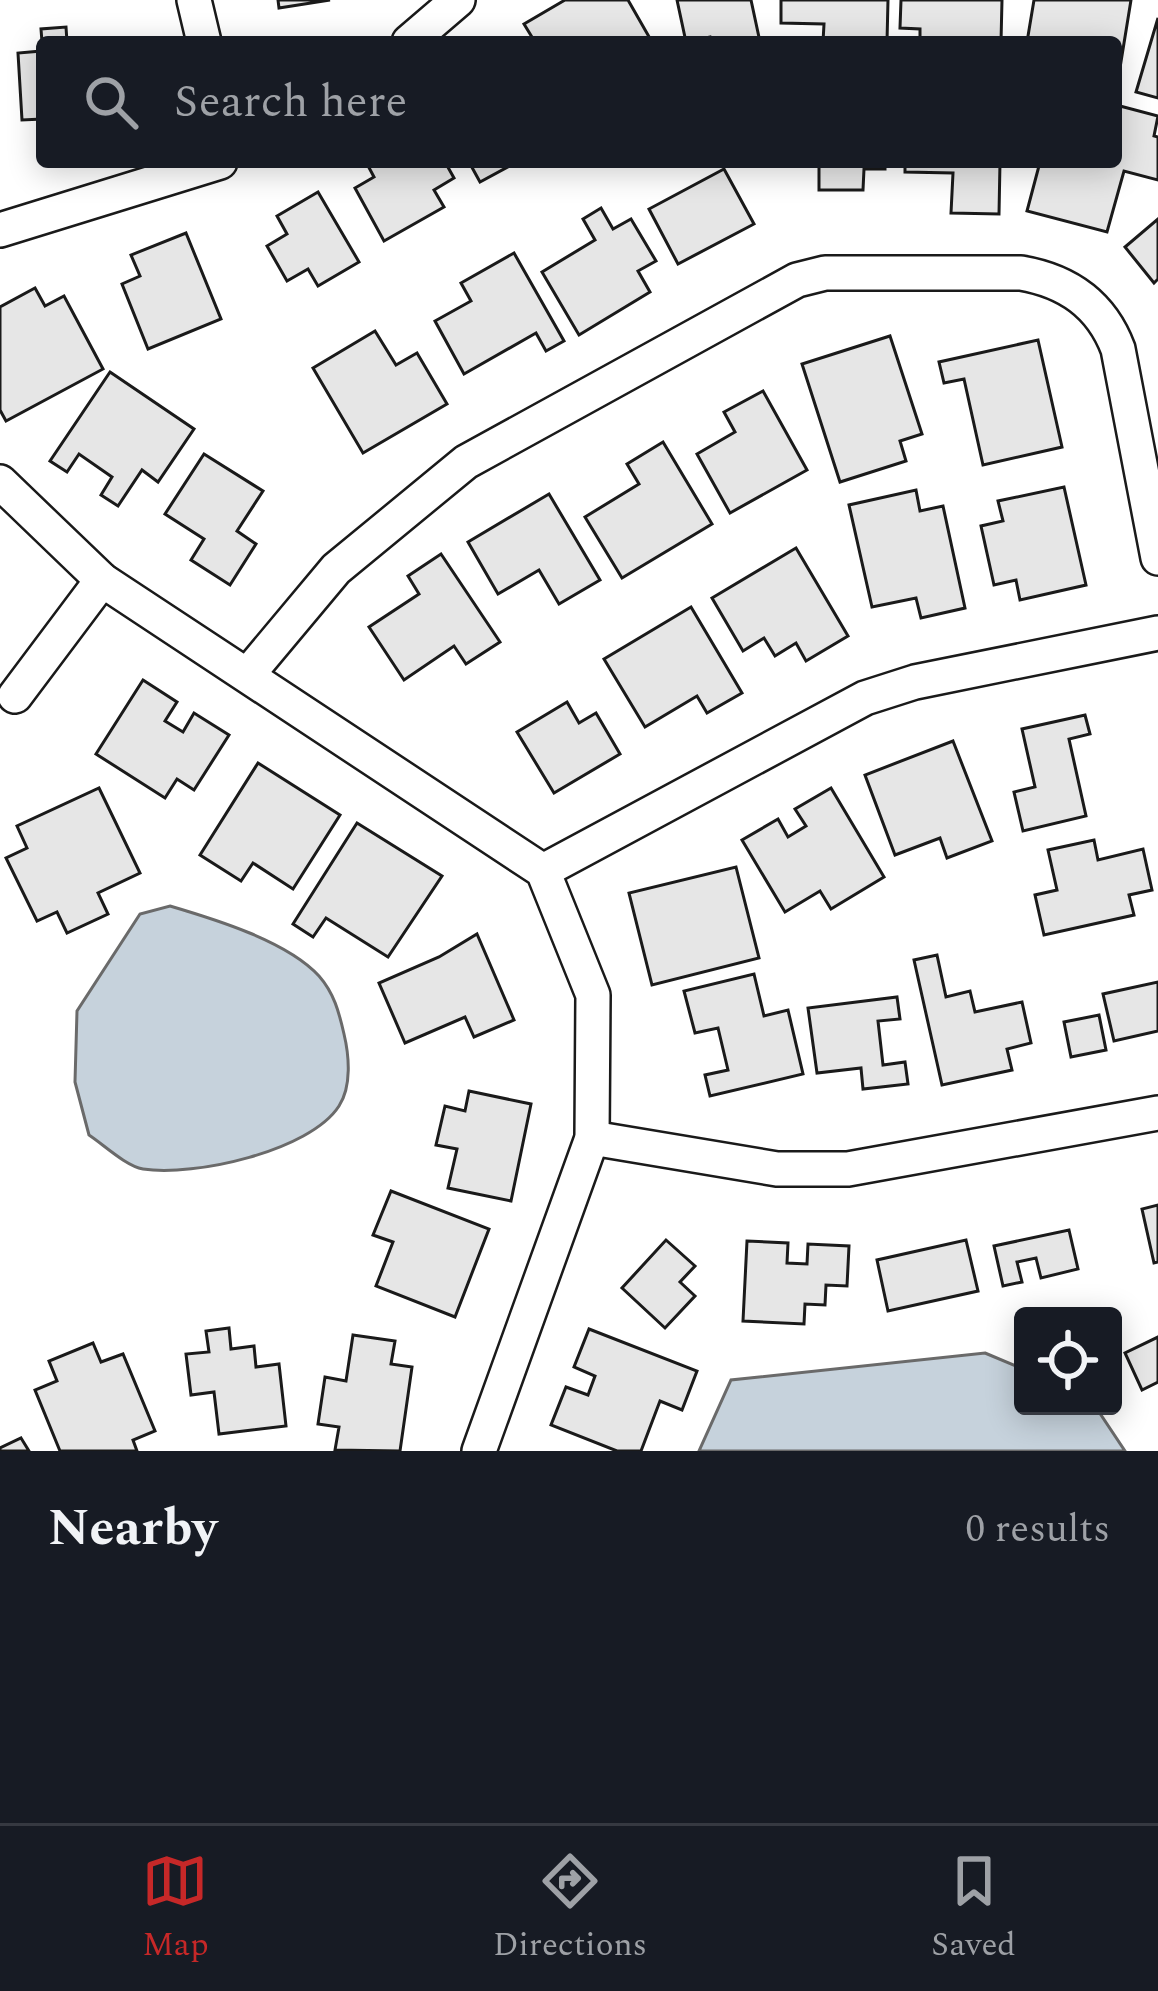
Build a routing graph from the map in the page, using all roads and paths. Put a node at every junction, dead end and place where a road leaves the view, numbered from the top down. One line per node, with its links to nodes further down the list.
1 (194, 0): 3 (street)
2 (458, 0): 4 (street)
3 (202, 36)
4 (416, 36)
5 (201, 168): 6 (street)
6 (0, 230)
7 (0, 482): 9 (street)
8 (1158, 558): 11 (street)
9 (102, 580): 11 (street); 12 (street)
10 (1158, 633): 13 (street)
11 (248, 673): 13 (street)
12 (15, 696)
13 (543, 871): 15 (street)
14 (1158, 1113): 15 (street)
15 (592, 1138): 16 (street)
16 (478, 1451)

